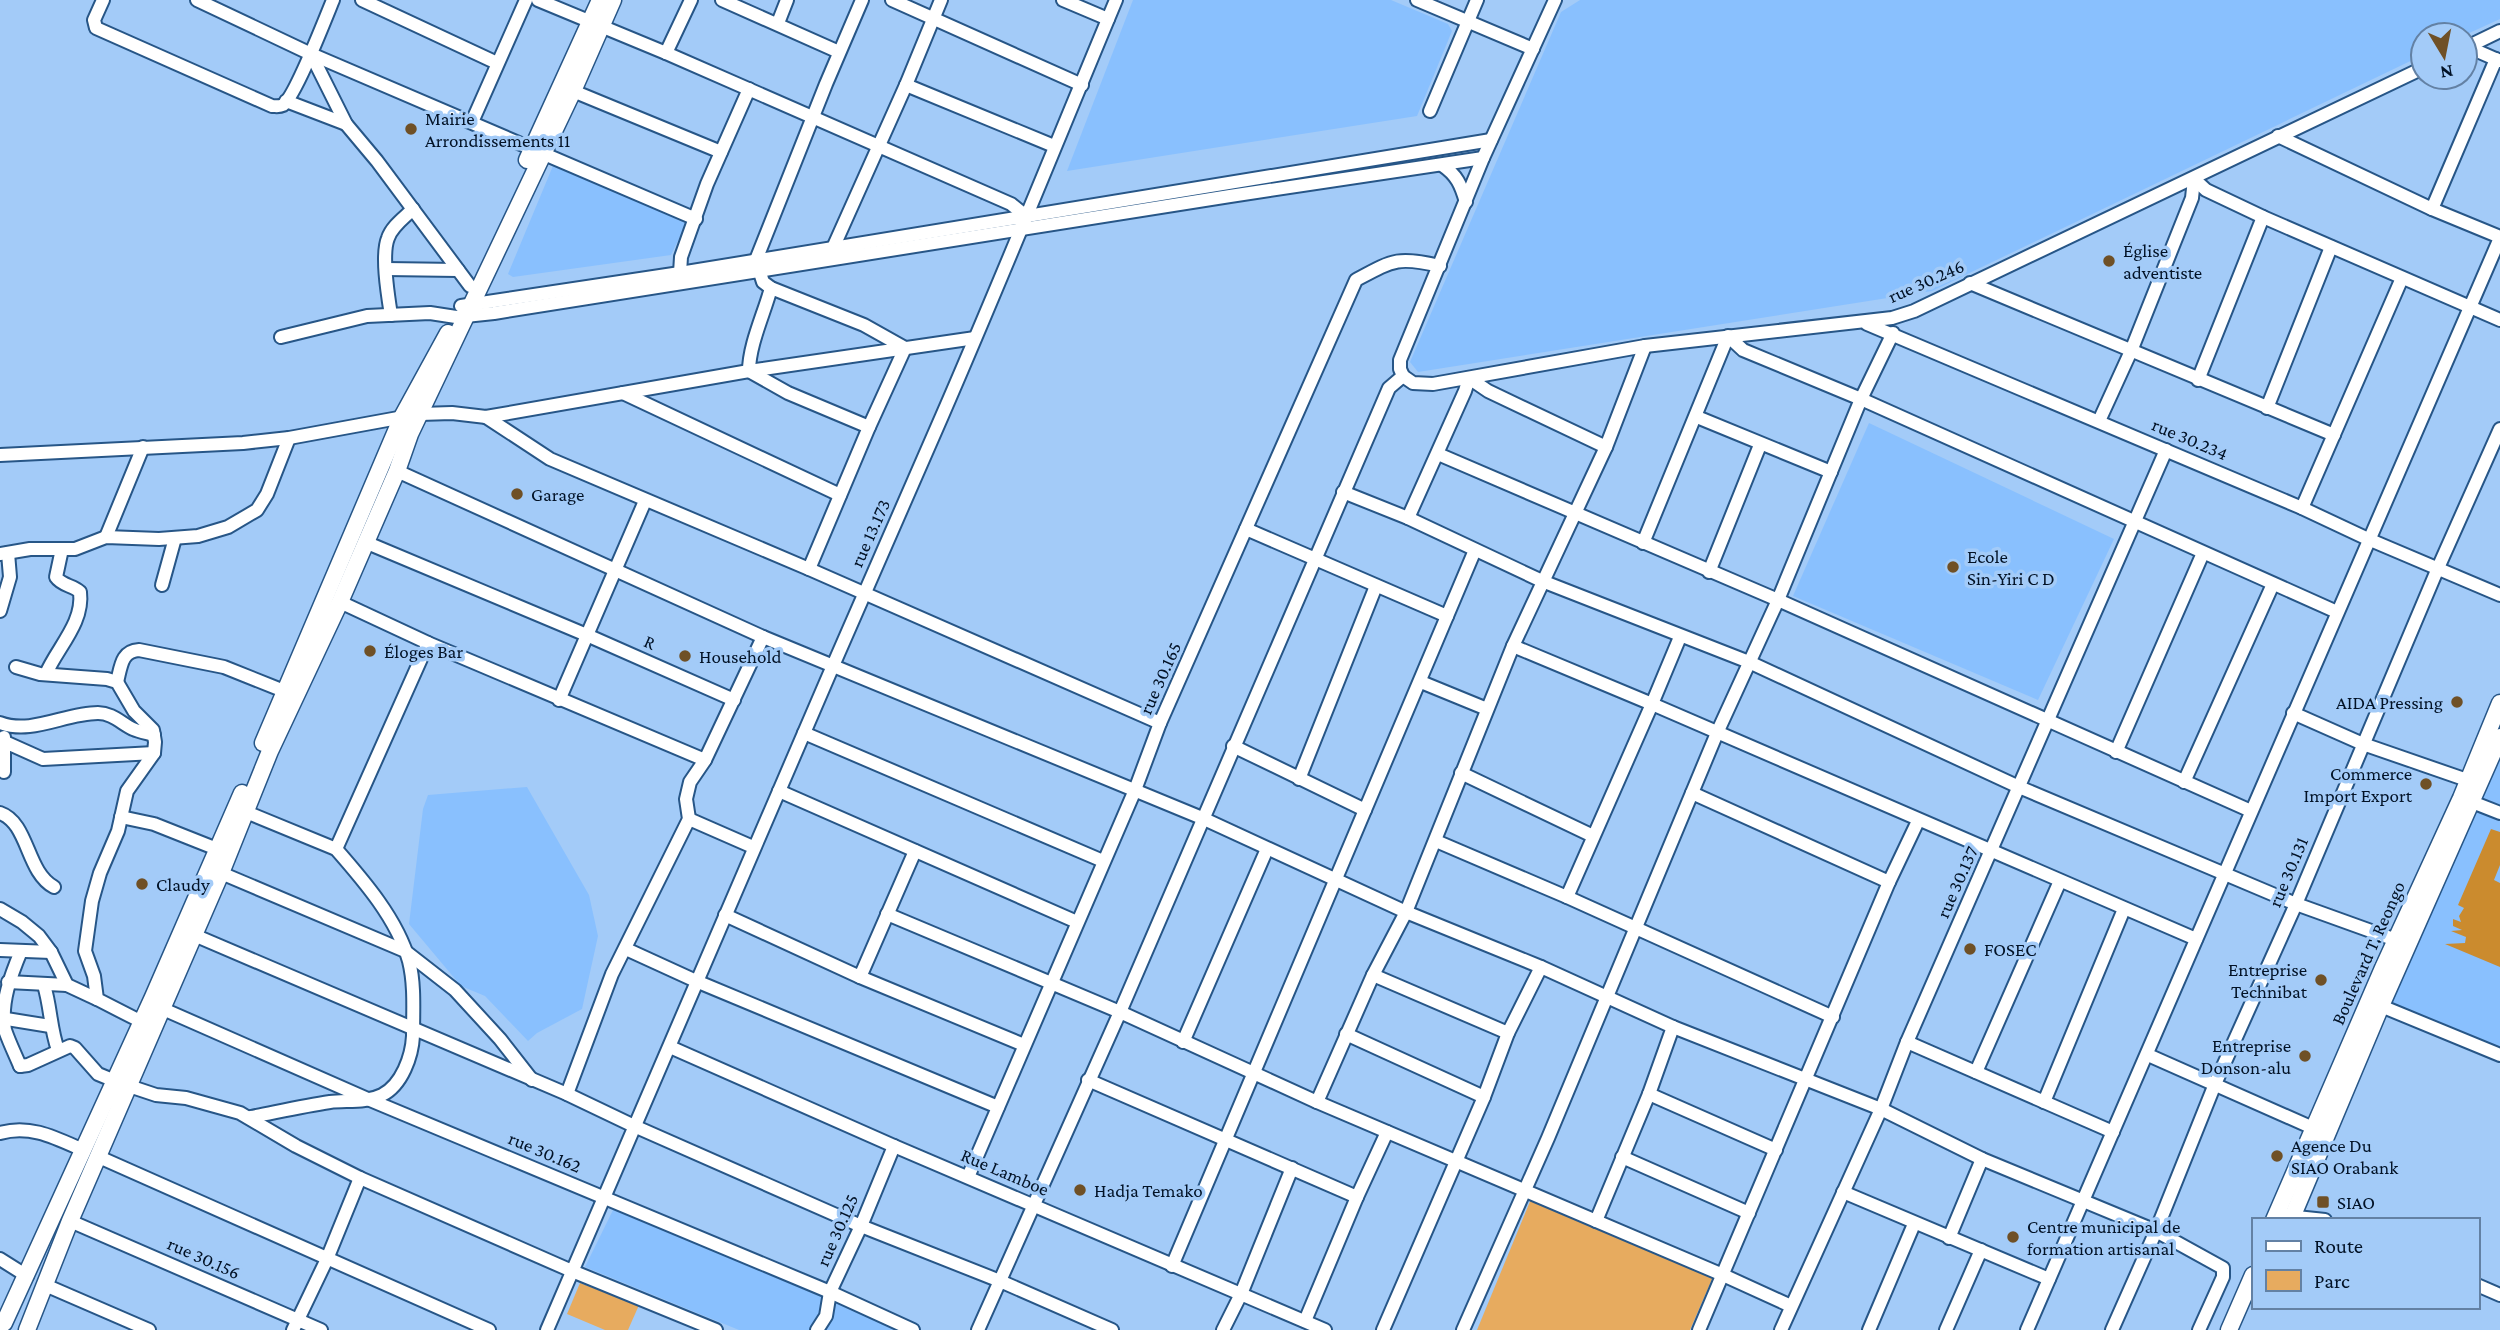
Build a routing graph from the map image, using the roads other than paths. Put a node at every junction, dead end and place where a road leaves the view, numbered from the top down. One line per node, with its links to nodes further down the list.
1 (103, 0): 39 (street)
2 (197, 0): 31 (street)
3 (333, 0): 31 (street)
4 (362, 0): 33 (street)
5 (526, 0): 33 (street)
6 (538, 0): 24 (street)
7 (600, 0): 24 (main road)
8 (613, 0): 24 (main road)
9 (691, 0): 29 (street)
10 (722, 0): 23 (street)
11 (787, 0): 23 (street)
12 (862, 0): 28 (street)
13 (892, 0): 20 (street)
14 (941, 0): 20 (street)
15 (1063, 0): 21 (street)
16 (1116, 0): 21 (street, rue 13.173)
17 (1417, 0): 22 (street)
18 (1477, 0): 22 (street)
19 (1555, 0): 27 (street)
20 (933, 19): 35 (street); 36 (street)
21 (1108, 19): 36 (street, rue 13.173)
22 (1468, 21): 27 (street); 40 (street)
23 (778, 23): 28 (street)
24 (596, 24): 29 (street); 38 (main road); 48 (main road)
25 (2500, 31): 26 (street)
26 (2479, 42)
27 (1533, 49): 45 (street)
28 (839, 52): 41 (street)
29 (666, 53): 37 (street)
30 (2479, 53): 32 (street)
31 (311, 54): 39 (street); 42 (street); 43 (street)
32 (2498, 60): 55 (street)
33 (497, 63): 42 (street)
34 (2409, 75): 44 (street, rue 30.246)
35 (906, 85): 46 (street); 47 (street)
36 (1082, 85): 46 (street, rue 13.173)
37 (749, 89): 41 (street); 49 (street)
38 (573, 91): 48 (main road); 49 (street)
39 (286, 101): 43 (street)
40 (1430, 111)
41 (814, 117): 47 (street); 62 (street)
42 (472, 122): 48 (street)
43 (346, 124): 54 (street)
44 (2278, 136): 52 (street, rue 30.246); 55 (street)
45 (1491, 140): 50 (street); 58 (street)
46 (1054, 146): 58 (street, rue 13.173)
47 (879, 147): 58 (street); 61 (street)
48 (537, 151): 57 (street); 69 (main road); 72 (main road)
49 (721, 152): 57 (street)
50 (1483, 158): 51 (street); 53 (street)
51 (1442, 165): 53 (street); 58 (street)
52 (2194, 179): 56 (street); 68 (street, rue 30.246); 82 (street)
53 (1466, 202): 63 (street)
54 (413, 209): 64 (street); 65 (street)
55 (2432, 209): 59 (street)
56 (2263, 217): 60 (street); 86 (street)
57 (696, 219): 66 (street)
58 (1024, 223): 61 (street); 62 (street); 79 (street, rue 13.173)
59 (2500, 237): 71 (street)
60 (2331, 247): 67 (street); 89 (street)
61 (832, 248): 62 (street)
62 (757, 266): 66 (street); 70 (street); 72 (street)
63 (1440, 267): 84 (street); 114 (street, rue 30.165)
64 (386, 268): 65 (street); 73 (street)
65 (458, 270): 69 (street)
66 (680, 273): 72 (street)
67 (2402, 278): 71 (street); 97 (street)
68 (1969, 283): 75 (street, rue 30.246); 82 (street)
69 (470, 286): 72 (main road)
70 (771, 288): 81 (street); 83 (street)
71 (2469, 307): 74 (street); 117 (street)
72 (464, 311): 73 (street); 90 (main road); 91 (main road)
73 (391, 315): 78 (street)
74 (2500, 320)
75 (1863, 322): 76 (street, rue 30.234); 77 (street, rue 30.246)
76 (1893, 333): 88 (street); 94 (street, rue 30.234)
77 (1728, 336): 80 (street, rue 30.246); 88 (street); 93 (street)
78 (281, 337)
79 (975, 338): 81 (street); 133 (street, rue 13.173)
80 (1645, 346): 85 (street, rue 30.246); 101 (street)
81 (905, 348): 83 (street); 95 (street)
82 (2131, 351): 86 (street); 94 (street)
83 (749, 372): 87 (street); 95 (street)
84 (1403, 376): 85 (street, rue 30.246); 107 (street)
85 (1469, 377): 101 (street); 103 (street)
86 (2198, 380): 89 (street)
87 (623, 393): 92 (street); 108 (street)
88 (1861, 399): 106 (street); 113 (street)
89 (2267, 408): 97 (street)
90 (420, 414): 91 (street); 92 (street); 105 (main road)
91 (402, 417): 98 (street); 151 (main road)
92 (486, 417): 109 (street)
93 (1697, 417): 99 (street); 119 (street)
94 (2099, 421): 102 (street, rue 30.234)
95 (869, 427): 108 (street)
96 (2500, 429): 125 (street, rue 30.131)
97 (2334, 435): 110 (street)
98 (289, 438): 100 (street); 116 (street)
99 (1760, 445): 106 (street); 128 (street)
100 (143, 447): 104 (street); 115 (street)
101 (1605, 447): 111 (street)
102 (2166, 450): 110 (street, rue 30.234); 113 (street, rue 30.137)
103 (1438, 454): 111 (street); 112 (street)
104 (0, 455)
105 (397, 471): 118 (main road); 126 (street)
106 (1831, 472): 135 (street)
107 (1343, 492): 112 (street); 124 (street)
108 (840, 495): 127 (street)
109 (645, 501): 126 (street); 127 (street)
110 (2302, 508): 117 (street, rue 30.234)
111 (1576, 513): 119 (street); 129 (street)
112 (1408, 518): 121 (street)
113 (2134, 523): 122 (street); 158 (street, rue 30.137)
114 (1246, 529): 124 (street); 159 (street, rue 30.165)
115 (106, 537): 116 (street); 120 (street)
116 (175, 538): 131 (street)
117 (2368, 539): 125 (street, rue 30.234); 138 (street)
118 (365, 542): 136 (main road); 140 (street, R)
119 (1643, 543): 128 (street)
120 (62, 549): 123 (street); 148 (street)
121 (1475, 550): 129 (street); 139 (street)
122 (2203, 553): 130 (street); 168 (street)
123 (4, 554): 137 (street)
124 (1314, 557): 132 (street); 167 (street)
125 (2438, 568): 134 (street, rue 30.234); 166 (street, rue 30.131)
126 (616, 569): 140 (street); 141 (street)
127 (809, 569): 133 (street)
128 (1709, 572): 135 (street)
129 (1542, 581): 142 (street); 144 (street)
130 (2273, 584): 138 (street); 175 (street)
131 (162, 585)
132 (1376, 586): 139 (street); 173 (street)
133 (864, 594): 146 (street, rue 13.173); 159 (street)
134 (2500, 595)
135 (1778, 600): 145 (street); 158 (street)
136 (340, 602): 143 (street); 183 (main road)
137 (0, 611)
138 (2337, 612): 157 (street)
139 (1447, 616): 150 (street)
140 (589, 636): 152 (street); 153 (street, R)
141 (763, 637): 146 (street); 153 (street)
142 (1680, 637): 145 (street); 155 (street)
143 (428, 643): 152 (street); 194 (street)
144 (1513, 646): 155 (street); 156 (street)
145 (1749, 662): 162 (street); 176 (street)
146 (833, 665): 161 (street, rue 13.173); 177 (street)
147 (16, 667): 148 (street)
148 (46, 674): 149 (street)
149 (117, 682): 151 (street); 163 (street)
150 (1421, 682): 156 (street); 181 (street)
151 (284, 691): 193 (main road)
152 (559, 700): 170 (street)
153 (734, 700): 170 (street)
154 (2500, 703): 174 (main road, Boulevard T. Reongo)
155 (1652, 704): 162 (street); 190 (street)
156 (1487, 709): 172 (street)
157 (2293, 713): 166 (street); 182 (street)
158 (2047, 722): 168 (street); 176 (street, rue 30.137)
159 (1160, 723): 177 (street, rue 30.165)
160 (2, 724): 163 (street); 165 (street)
161 (804, 733): 178 (street, rue 13.173); 198 (street)
162 (1717, 733): 179 (street); 189 (street)
163 (154, 734): 169 (street)
164 (2500, 737): 180 (main road, Boulevard T. Reongo)
165 (5, 742): 169 (street); 171 (street)
166 (2363, 744): 174 (street); 206 (street, rue 30.131)
167 (1233, 746): 173 (street); 187 (street)
168 (2116, 752): 175 (street)
169 (154, 753): 186 (street)
170 (705, 760): 188 (street)
171 (4, 772)
172 (1461, 773): 190 (street); 191 (street)
173 (1299, 779): 181 (street)
174 (2467, 780): 216 (main road, Boulevard T. Reongo)
175 (2184, 782): 182 (street)
176 (2019, 786): 197 (street, rue 30.137); 200 (street)
177 (1135, 790): 187 (street); 198 (street, rue 30.165)
178 (779, 791): 192 (street, rue 13.173); 196 (street)
179 (1692, 793): 203 (street); 213 (street)
180 (2472, 802): 185 (street); 232 (main road, Boulevard T. Reongo)
181 (1365, 810): 201 (street)
182 (2251, 811): 200 (street)
183 (246, 812): 194 (street); 199 (main road)
184 (0, 813): 204 (street)
185 (2500, 813)
186 (121, 817): 193 (street); 231 (street)
187 (1202, 818): 195 (street); 234 (street)
188 (689, 819): 192 (street); 217 (street)
189 (1918, 821): 197 (street); 203 (street)
190 (1593, 836): 205 (street)
191 (1436, 841): 205 (street); 209 (street)
192 (753, 848): 211 (street, rue 13.173)
193 (217, 849): 237 (main road)
194 (336, 849): 220 (street)
195 (1267, 849): 201 (street); 243 (street)
196 (915, 851): 210 (street); 212 (street)
197 (1992, 852): 202 (street); 244 (street, rue 30.137)
198 (1103, 861): 212 (street, rue 30.165)
199 (221, 873): 214 (main road); 220 (street)
200 (2226, 874): 206 (street); 215 (street)
201 (1335, 880): 209 (street); 252 (street)
202 (2060, 881): 208 (street); 253 (street)
203 (1889, 883): 235 (street)
204 (54, 887)
205 (1567, 897): 213 (street)
206 (2296, 904): 216 (street); 258 (street, rue 30.131)
207 (0, 909): 221 (street)
208 (2124, 909): 215 (street); 264 (street)
209 (1406, 912): 222 (street); 223 (street)
210 (887, 914): 224 (street); 227 (street)
211 (725, 915): 224 (street); 225 (street, rue 13.173)
212 (1077, 922): 227 (street, rue 30.165)
213 (1634, 927): 230 (street); 235 (street)
214 (194, 935): 233 (main road); 240 (street)
215 (2196, 939): 249 (street)
216 (2396, 940): 269 (main road, Boulevard T. Reongo)
217 (626, 948): 225 (street); 259 (street)
218 (0, 950): 219 (street)
219 (22, 951): 221 (street); 226 (street)
220 (405, 951): 240 (street); 255 (street)
221 (51, 952): 229 (street)
222 (1541, 967): 230 (street); 241 (street)
223 (1373, 975): 241 (street); 242 (street)
224 (860, 977): 245 (street)
225 (696, 981): 246 (street, rue 13.173); 265 (street)
226 (8, 982): 228 (street); 236 (street)
227 (1051, 984): 234 (street); 245 (street, rue 30.165)
228 (44, 985): 229 (street); 238 (street)
229 (67, 985): 231 (street)
230 (1607, 997): 239 (street); 284 (street)
231 (97, 999): 237 (street)
232 (2381, 1006): 250 (street); 291 (main road, Boulevard T. Reongo)
233 (163, 1009): 257 (main road); 262 (street, rue 30.162)
234 (1120, 1013): 243 (street); 256 (street)
235 (1833, 1017): 254 (street)
236 (2, 1018): 238 (street); 251 (street)
237 (142, 1022): 257 (main road)
238 (50, 1026): 247 (street)
239 (1673, 1027): 254 (street); 260 (street)
240 (413, 1030): 255 (street); 262 (street)
241 (1508, 1032): 261 (street)
242 (1346, 1034): 261 (street); 263 (street)
243 (1182, 1042): 252 (street)
244 (1906, 1042): 253 (street); 266 (street, rue 30.137)
245 (1024, 1045): 265 (street, rue 30.165)
246 (670, 1047): 268 (street, rue 13.173); 274 (street, Rue Lamboe)
247 (58, 1050): 251 (street); 257 (street)
248 (0, 1054): 251 (street)
249 (2148, 1055): 258 (street); 271 (street)
250 (2500, 1055)
251 (20, 1066)
252 (1252, 1072): 263 (street); 273 (street)
253 (1976, 1072): 264 (street)
254 (1807, 1079): 266 (street); 276 (street)
255 (533, 1080): 259 (street)
256 (1088, 1080): 273 (street); 289 (street)
257 (122, 1083): 267 (street); 275 (main road); 277 (main road)
258 (2216, 1084): 269 (street); 296 (street, rue 30.131)
259 (566, 1094): 268 (street)
260 (1649, 1094): 276 (street); 278 (street)
261 (1484, 1097): 280 (street)
262 (370, 1100): 267 (street); 286 (street, rue 30.162)
263 (1317, 1102): 270 (street)
264 (2044, 1102): 271 (street)
265 (998, 1107): 282 (street, rue 30.165)
266 (1881, 1109): 279 (street); 285 (street, rue 30.137)
267 (251, 1118): 283 (street)
268 (634, 1126): 286 (street, rue 13.173); 295 (street)
269 (2313, 1128): 291 (main road, Boulevard T. Reongo)
270 (1387, 1132): 280 (street); 287 (street)
271 (2113, 1132): 288 (street)
272 (0, 1133): 275 (street)
273 (1225, 1139): 281 (street); 301 (street)
274 (894, 1146): 282 (street, Rue Lamboe); 295 (street, rue 30.125)
275 (83, 1150): 304 (main road)
276 (1776, 1150): 290 (street)
277 (99, 1157): 292 (main road); 300 (street)
278 (1622, 1157): 290 (street); 293 (street)
279 (1982, 1159): 288 (street); 297 (street)
280 (1455, 1161): 284 (street); 330 (street)
281 (1292, 1168): 287 (street); 311 (street)
282 (968, 1177): 289 (street, Rue Lamboe)
283 (360, 1178): 300 (street); 302 (street)
284 (1524, 1189): 293 (street); 331 (street)
285 (1843, 1192): 294 (street); 314 (street, rue 30.137)
286 (604, 1197): 302 (street, rue 13.173); 310 (street, rue 30.162)
287 (1357, 1197): 315 (street)
288 (2082, 1201): 296 (street); 306 (street)
289 (1033, 1205): 301 (street, Rue Lamboe); 307 (street)
290 (1749, 1213): 303 (street)
291 (2283, 1218)
292 (70, 1221): 308 (main road); 317 (street, rue 30.156)
293 (1596, 1221): 303 (street)
294 (1914, 1224): 297 (street); 334 (street)
295 (861, 1226): 307 (street); 310 (street, rue 30.125)
296 (2156, 1231): 337 (street, rue 30.131); 338 (street)
297 (1949, 1238): 298 (street)
298 (1981, 1250): 306 (street); 335 (street)
299 (0, 1259): 304 (street)
300 (327, 1259): 317 (street); 321 (street)
301 (1172, 1266): 311 (street, Rue Lamboe)
302 (572, 1271): 322 (street, rue 13.173); 323 (street)
303 (1723, 1275): 314 (street); 332 (street)
304 (26, 1276): 316 (main road)
305 (2252, 1277): 339 (main road)
306 (2049, 1279): 336 (street)
307 (1000, 1281): 326 (street); 327 (street)
308 (46, 1285): 318 (main road); 319 (street)
309 (2479, 1286): 312 (street)
310 (830, 1292): 324 (street, rue 30.125); 325 (street, rue 30.162)
311 (1241, 1294): 315 (street, Rue Lamboe); 328 (street)
312 (2500, 1295)
313 (2252, 1303): 340 (main road)
314 (1791, 1306): 333 (street, rue 30.137)
315 (1305, 1321): 329 (street, Rue Lamboe)
316 (2, 1323): 318 (main road)
317 (295, 1325): 320 (street, rue 30.156)
318 (25, 1330)
319 (149, 1330)
320 (321, 1330)
321 (489, 1330)
322 (547, 1330)
323 (716, 1330)
324 (817, 1330)
325 (913, 1330)
326 (978, 1330)
327 (1112, 1330)
328 (1223, 1330)
329 (1325, 1330)
330 (1383, 1330)
331 (1463, 1330)
332 (1699, 1330)
333 (1782, 1330)
334 (1869, 1330)
335 (1946, 1330)
336 (2027, 1330)
337 (2112, 1330)
338 (2199, 1330)
339 (2229, 1330)
340 (2240, 1330)

